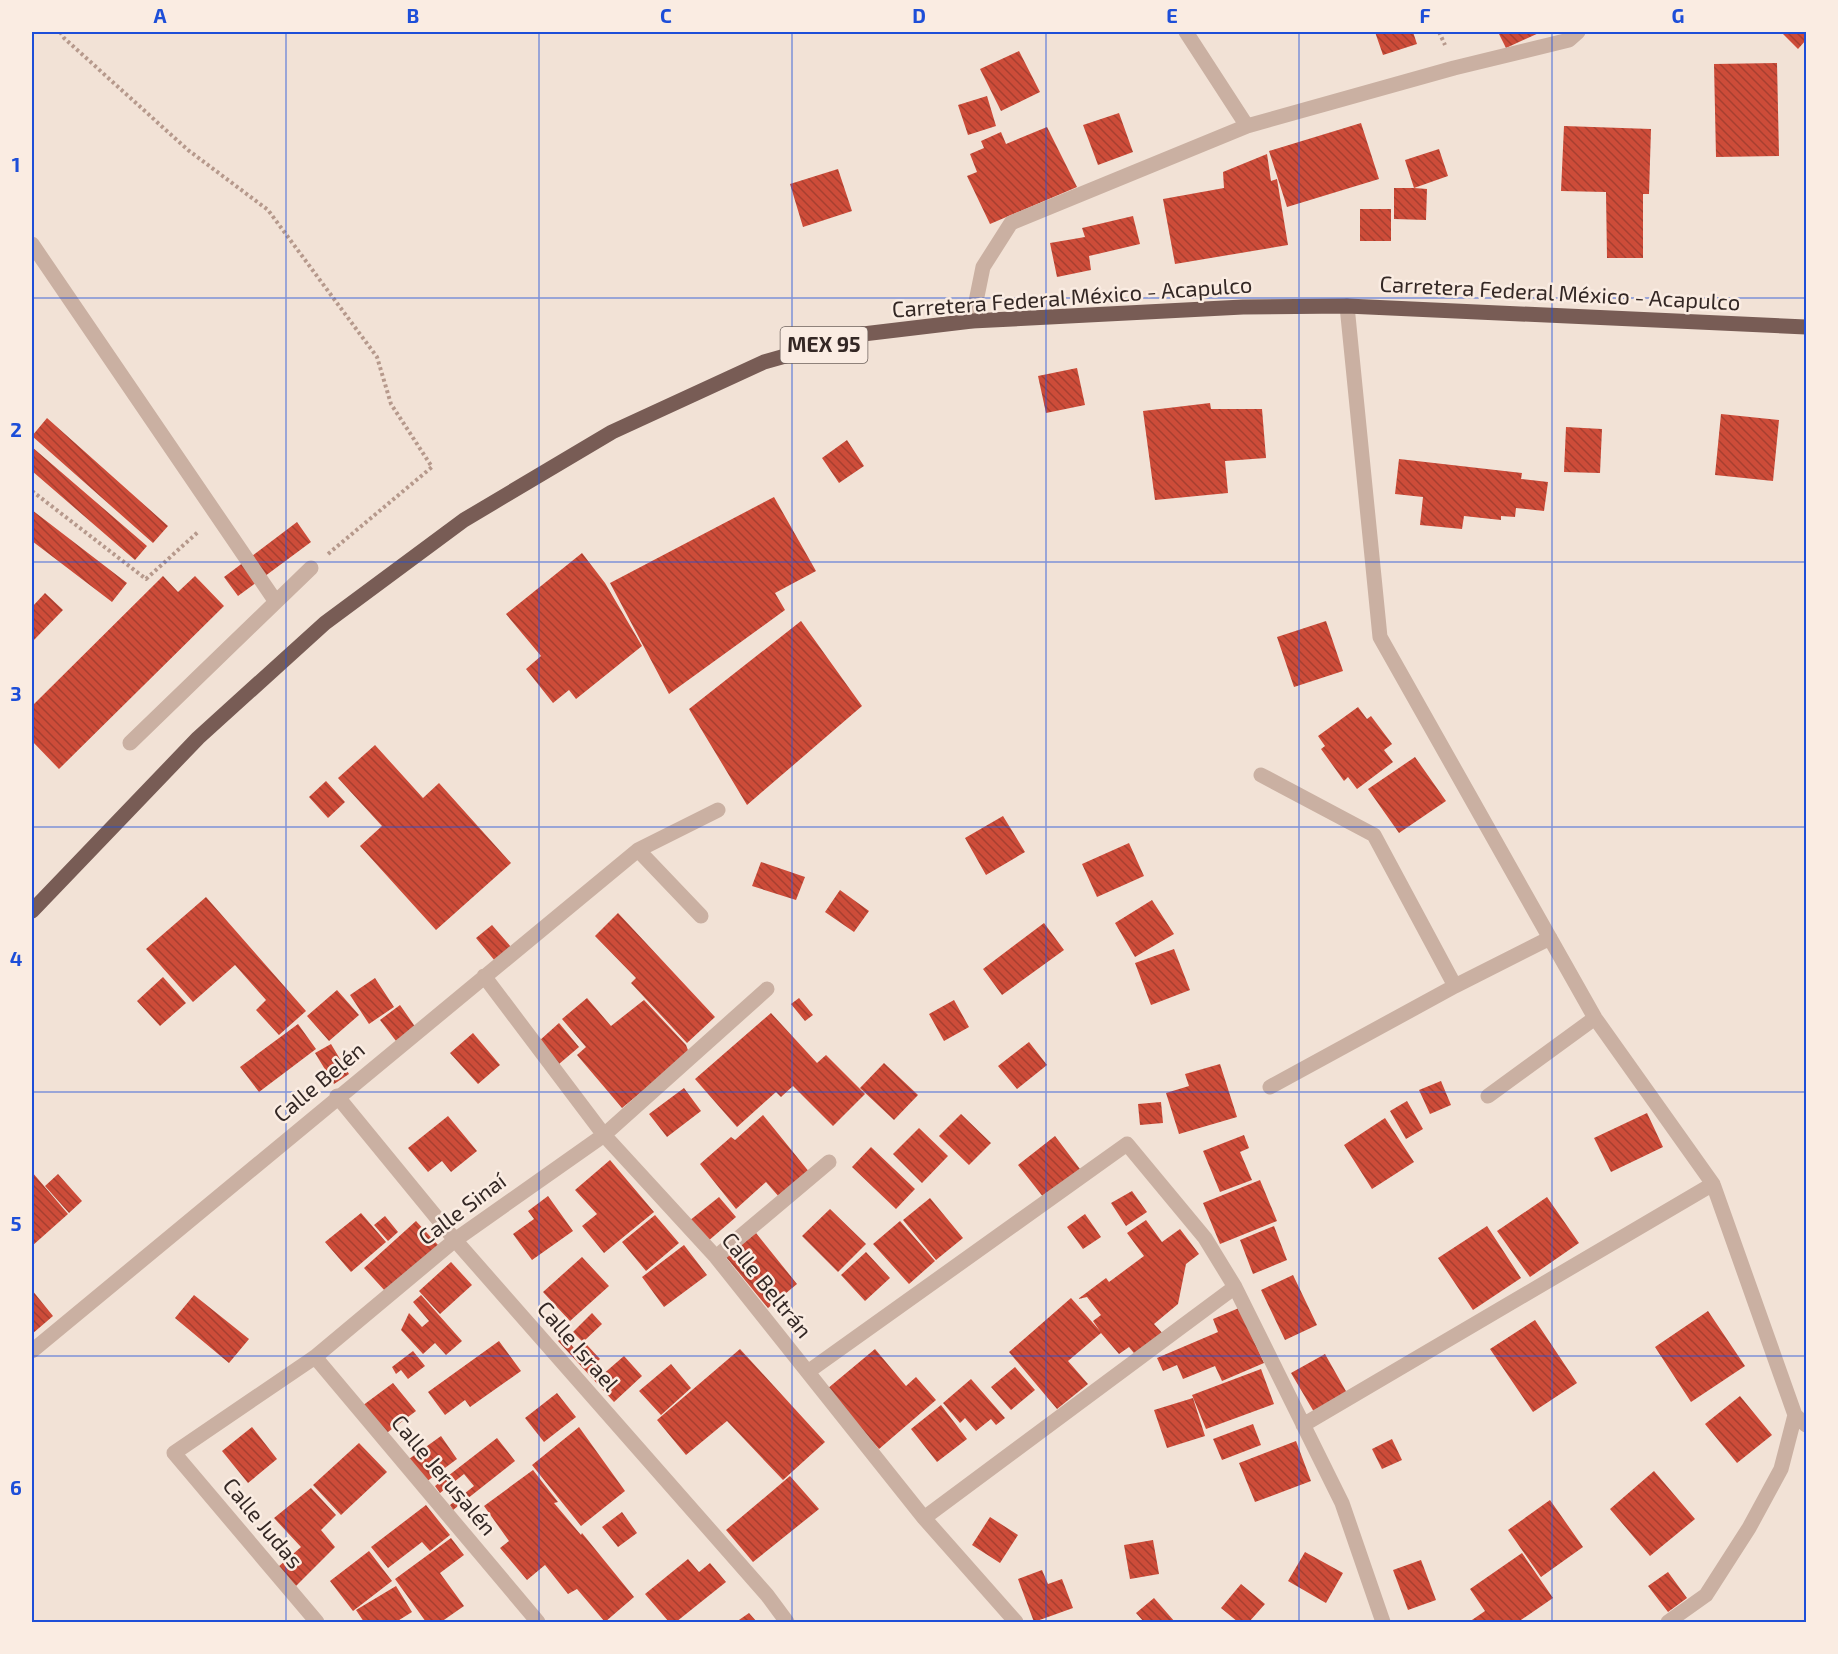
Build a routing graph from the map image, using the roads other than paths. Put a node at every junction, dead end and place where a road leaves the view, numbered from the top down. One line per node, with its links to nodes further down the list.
1 (1186, 32): 3 (street)
2 (1578, 32): 3 (street)
3 (1247, 126): 6 (street)
4 (32, 244): 9 (street)
5 (1347, 306): 6 (main road, Carretera Federal México - Acapulco / MEX 95); 7 (main road, Carretera Federal México - Acapulco / MEX 95); 16 (street)
6 (972, 321): 14 (main road, Carretera Federal México - Acapulco / MEX 95)
7 (1806, 327)
8 (311, 568): 9 (street)
9 (276, 602): 10 (street)
10 (130, 743)
11 (1261, 775): 18 (street)
12 (718, 810): 13 (street, Calle Belén)
13 (638, 850): 15 (street); 17 (street, Calle Belén)
14 (32, 911)
15 (701, 916)
16 (1550, 938): 18 (street); 20 (street)
17 (484, 976): 22 (street, Calle Belén); 24 (street, Calle Beltrán)
18 (1455, 986): 21 (street)
19 (767, 988): 24 (street, Calle Sinaí)
20 (1595, 1018): 23 (street); 26 (street)
21 (1270, 1087)
22 (337, 1096): 27 (street, Calle Israel); 30 (street, Calle Belén)
23 (1488, 1096)
24 (604, 1135): 27 (street, Calle Sinaí); 28 (street, Calle Beltrán)
25 (829, 1162): 28 (street)
26 (1713, 1184): 33 (street); 34 (street)
27 (455, 1240): 31 (street, Calle Sinaí); 39 (street, Calle Israel)
28 (716, 1257): 32 (street, Calle Beltrán)
29 (1235, 1287): 32 (street); 34 (street); 36 (street)
30 (32, 1351)
31 (315, 1357): 35 (street, Calle Sinaí); 38 (street, Calle Jerusalén)
32 (809, 1371): 36 (street, Calle Beltrán)
33 (1801, 1420): 42 (street)
34 (1303, 1425): 41 (street)
35 (174, 1453): 37 (street, Calle Judas)
36 (924, 1518): 40 (street, Calle Beltrán)
37 (317, 1623)
38 (538, 1623)
39 (787, 1623)
40 (1016, 1623)
41 (1383, 1623)
42 (1668, 1623)

